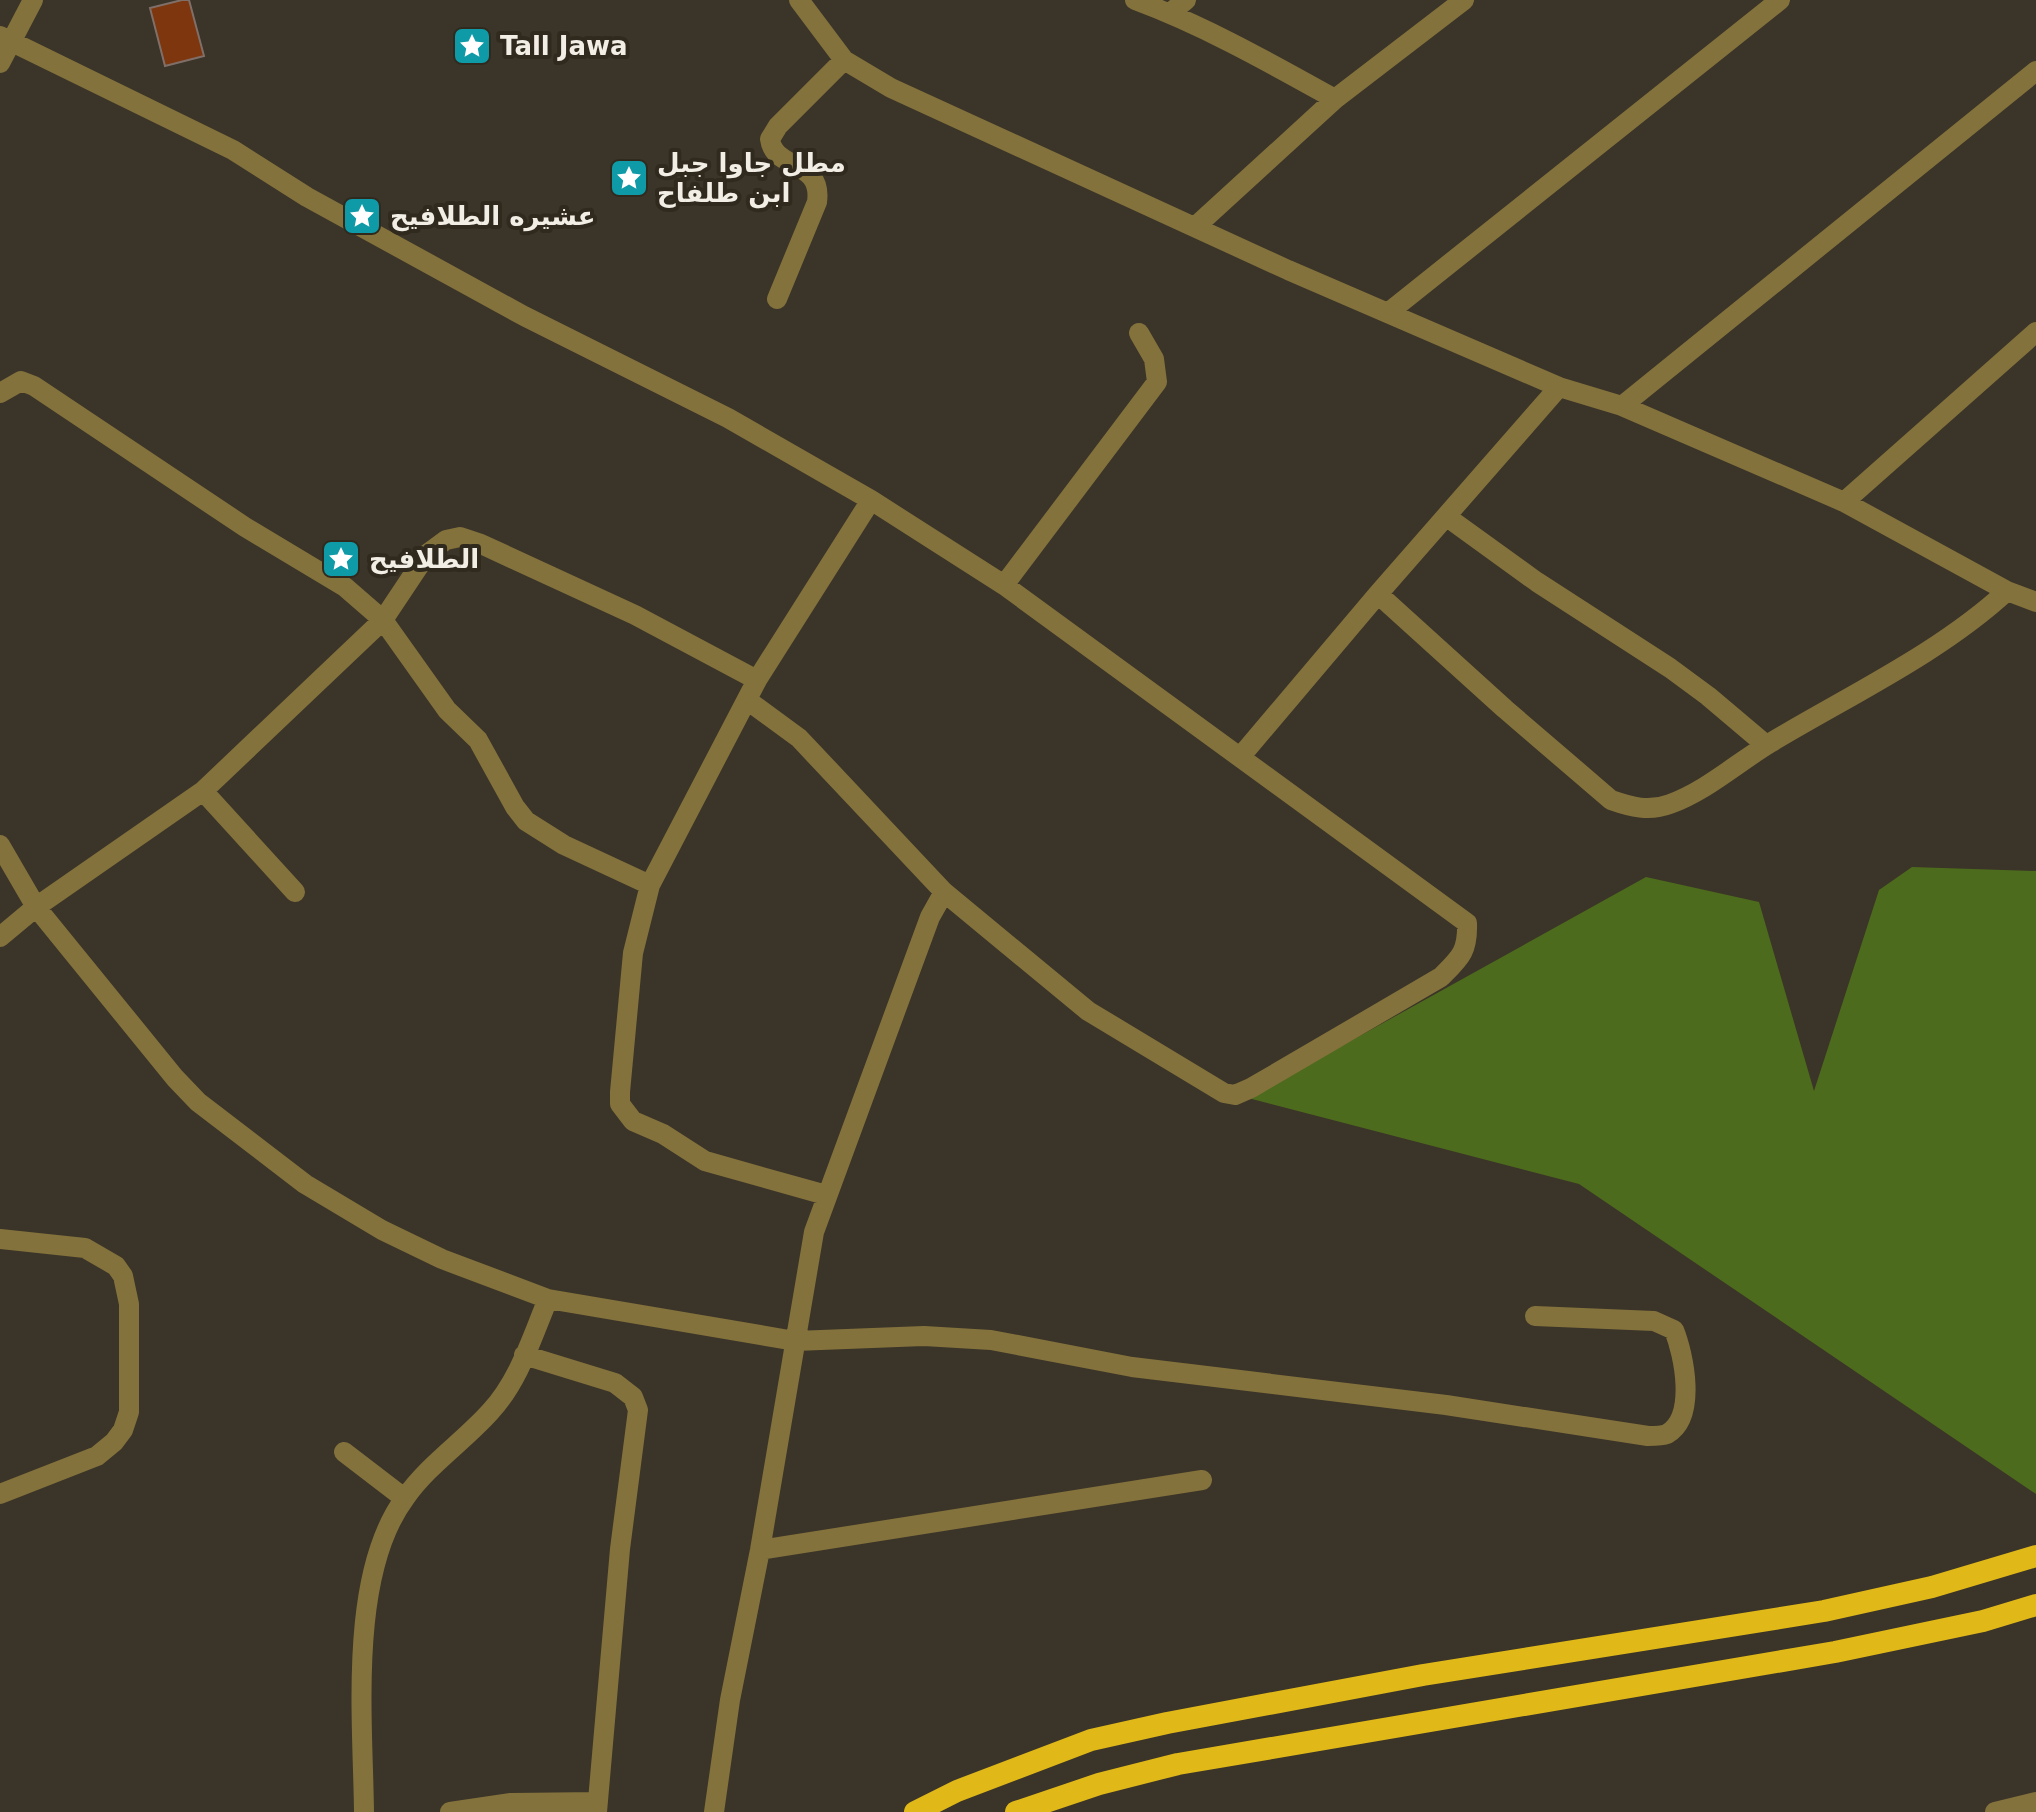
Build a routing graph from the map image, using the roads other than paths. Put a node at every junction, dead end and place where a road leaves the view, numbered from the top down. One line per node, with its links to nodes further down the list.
1 (33, 0): 8 (street)
2 (799, 0): 9 (street)
3 (1135, 0): 7 (street)
4 (1186, 0): 7 (street)
5 (1464, 0): 12 (street)
6 (1780, 0): 15 (street)
7 (1170, 13): 12 (street)
8 (6, 38): 10 (street); 21 (street)
9 (844, 60): 13 (street); 14 (street)
10 (0, 63)
11 (2036, 71): 20 (street)
12 (1335, 99): 13 (street)
13 (1195, 227): 15 (street)
14 (777, 299)
15 (1389, 312): 18 (street)
16 (1139, 333): 24 (street)
17 (2035, 333): 22 (street)
18 (1559, 387): 20 (street); 23 (street)
19 (0, 393): 28 (street)
20 (1622, 406): 22 (street)
21 (871, 500): 24 (street); 29 (street)
22 (1844, 502): 25 (street)
23 (1447, 517): 26 (street); 31 (street)
24 (1004, 585): 32 (street)
25 (2007, 591): 27 (street); 31 (street)
26 (1378, 594): 31 (street); 32 (street)
27 (2036, 602)
28 (383, 620): 29 (street); 33 (street); 35 (street)
29 (757, 680): 30 (street)
30 (747, 700): 35 (street); 37 (street)
31 (1766, 745)
32 (1241, 756): 37 (street)
33 (203, 791): 36 (street); 38 (street)
34 (0, 845): 38 (street)
35 (650, 885): 40 (street)
36 (295, 892)
37 (944, 892): 40 (street)
38 (36, 907): 39 (street); 42 (street)
39 (0, 937)
40 (826, 1195): 44 (street)
41 (0, 1239): 48 (street)
42 (548, 1299): 44 (street); 45 (street)
43 (1535, 1316): 44 (street)
44 (795, 1341): 50 (street)
45 (524, 1355): 49 (street); 54 (street)
46 (344, 1452): 49 (street)
47 (1202, 1480): 50 (street)
48 (0, 1494)
49 (404, 1498): 55 (street)
50 (760, 1550): 57 (street)
51 (2036, 1556): 58 (highway)
52 (2036, 1605): 59 (highway)
53 (2036, 1802): 60 (street)
54 (597, 1807): 56 (street)
55 (364, 1812)
56 (450, 1812)
57 (714, 1812)
58 (915, 1812)
59 (1016, 1812)
60 (1995, 1812)

